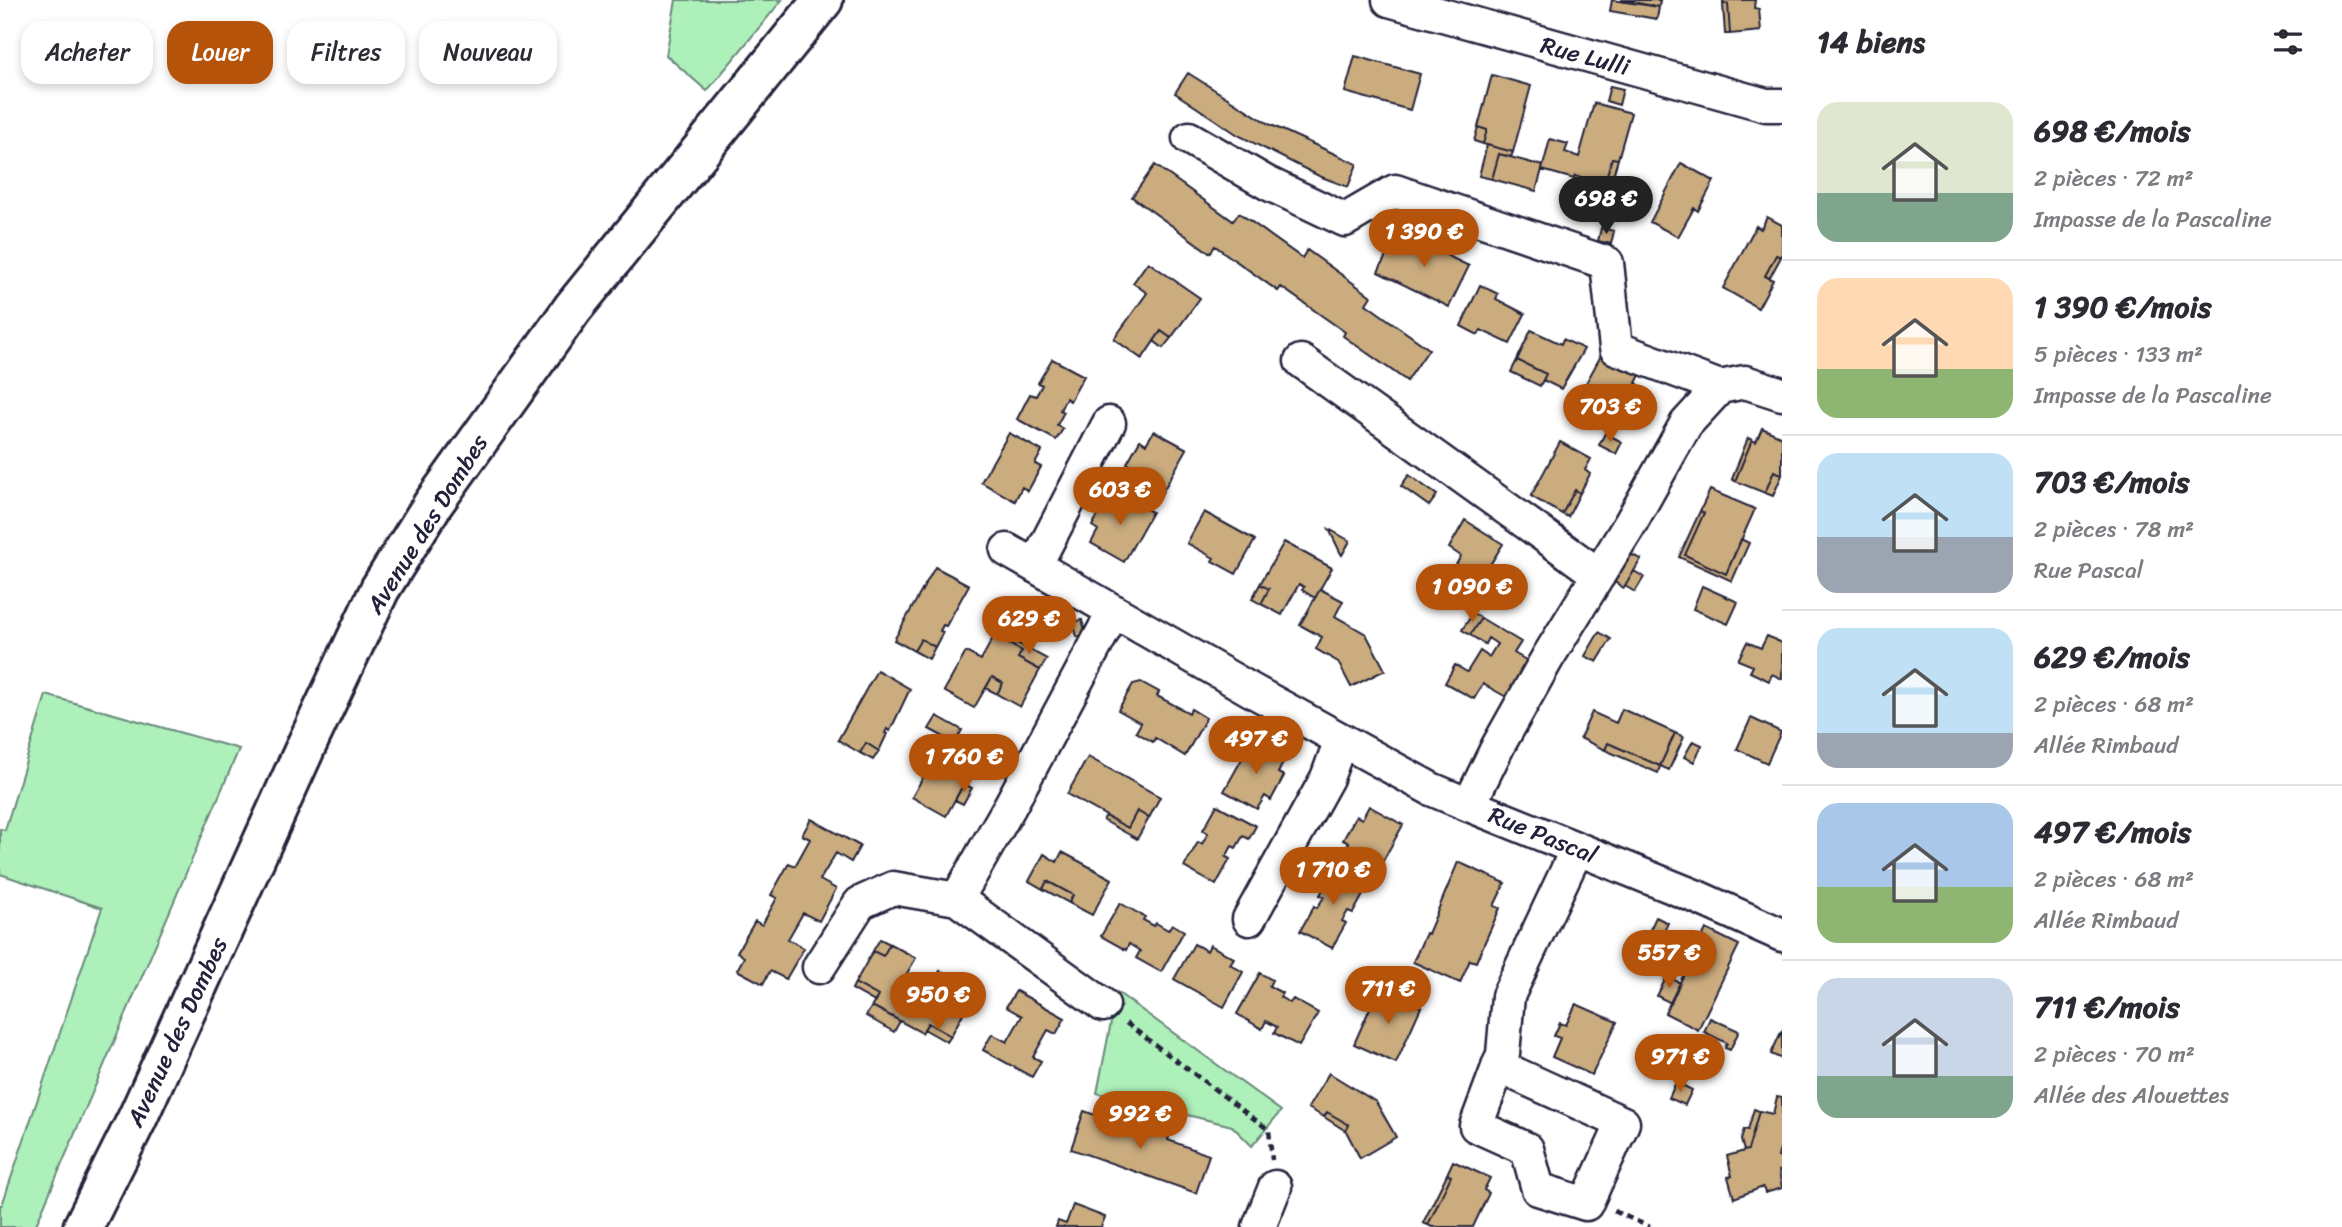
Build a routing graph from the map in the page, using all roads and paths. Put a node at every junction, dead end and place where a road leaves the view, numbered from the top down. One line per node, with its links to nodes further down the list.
1 (823, 0): 24 (main road, Avenue des Dombes)
2 (1389, 0): 3 (street, Rue Lulli)
3 (1782, 105)
4 (1189, 138): 6 (street)
5 (1301, 360): 11 (street)
6 (1720, 387): 7 (street); 11 (street, Rue Pascal)
7 (1782, 394)
8 (1109, 423): 10 (street)
9 (1007, 550): 10 (street)
10 (1035, 566): 12 (street)
11 (1599, 575): 14 (street, Rue Pascal)
12 (1114, 611): 13 (street); 16 (street)
13 (1340, 740): 14 (street); 17 (street)
14 (1469, 804): 15 (street, Rue Pascal)
15 (1577, 849): 18 (street, Rue Pascal); 21 (street)
16 (957, 898): 19 (street); 20 (street)
17 (1250, 919)
18 (1782, 935)
19 (819, 967)
20 (1103, 1005): 22 (path)
21 (1498, 1066): 23 (street); 23 (street)
22 (1275, 1187): 25 (street)
23 (1588, 1200): 26 (path)
24 (83, 1227)
25 (1259, 1227)
26 (1650, 1227)

